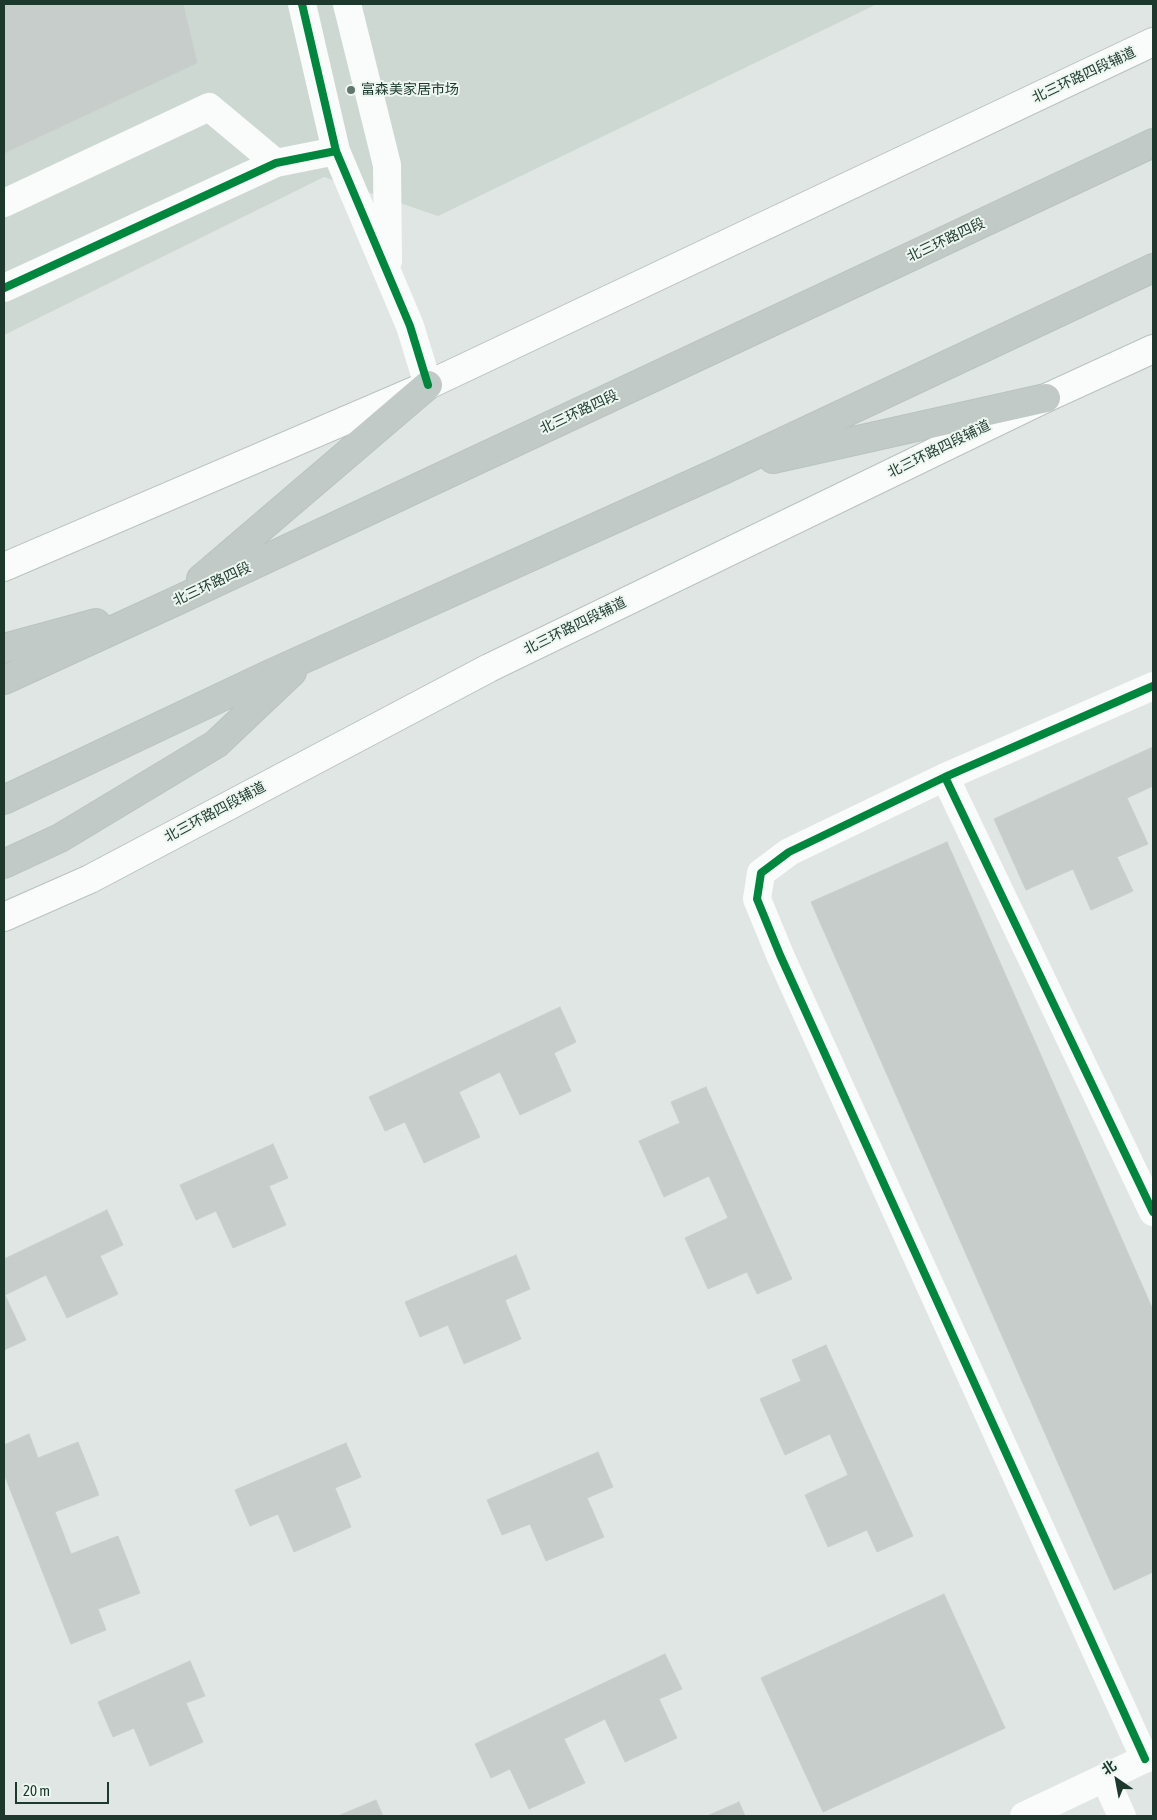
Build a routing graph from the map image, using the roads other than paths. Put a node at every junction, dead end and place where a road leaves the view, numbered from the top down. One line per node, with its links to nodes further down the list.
1 (302, 4): 5 (street)
2 (347, 4): 9 (street)
3 (1153, 42): 12 (street, 北三环路四段辅道)
4 (1153, 143): 16 (highway, 北三环路四段)
5 (336, 151): 6 (street); 9 (street)
6 (276, 163): 7 (street); 10 (street)
7 (4, 203)
8 (1153, 268): 14 (highway)
9 (388, 272): 12 (street)
10 (4, 288)
11 (1153, 349): 13 (street, 北三环路四段辅道)
12 (428, 385): 15 (street, 北三环路四段辅道); 16 (highway)
13 (1046, 398): 14 (highway); 24 (street, 北三环路四段辅道)
14 (723, 470): 18 (highway)
15 (4, 567)
16 (174, 602): 17 (highway); 19 (highway, 北三环路四段)
17 (4, 648)
18 (310, 656): 22 (highway); 23 (highway)
19 (4, 680)
20 (1153, 686): 21 (street)
21 (945, 777): 25 (street); 26 (street)
22 (4, 800)
23 (4, 864)
24 (4, 917)
25 (1153, 1212)
26 (1149, 1757): 27 (street)
27 (1105, 1779): 28 (street); 29 (street)
28 (1024, 1816)
29 (1122, 1816)

